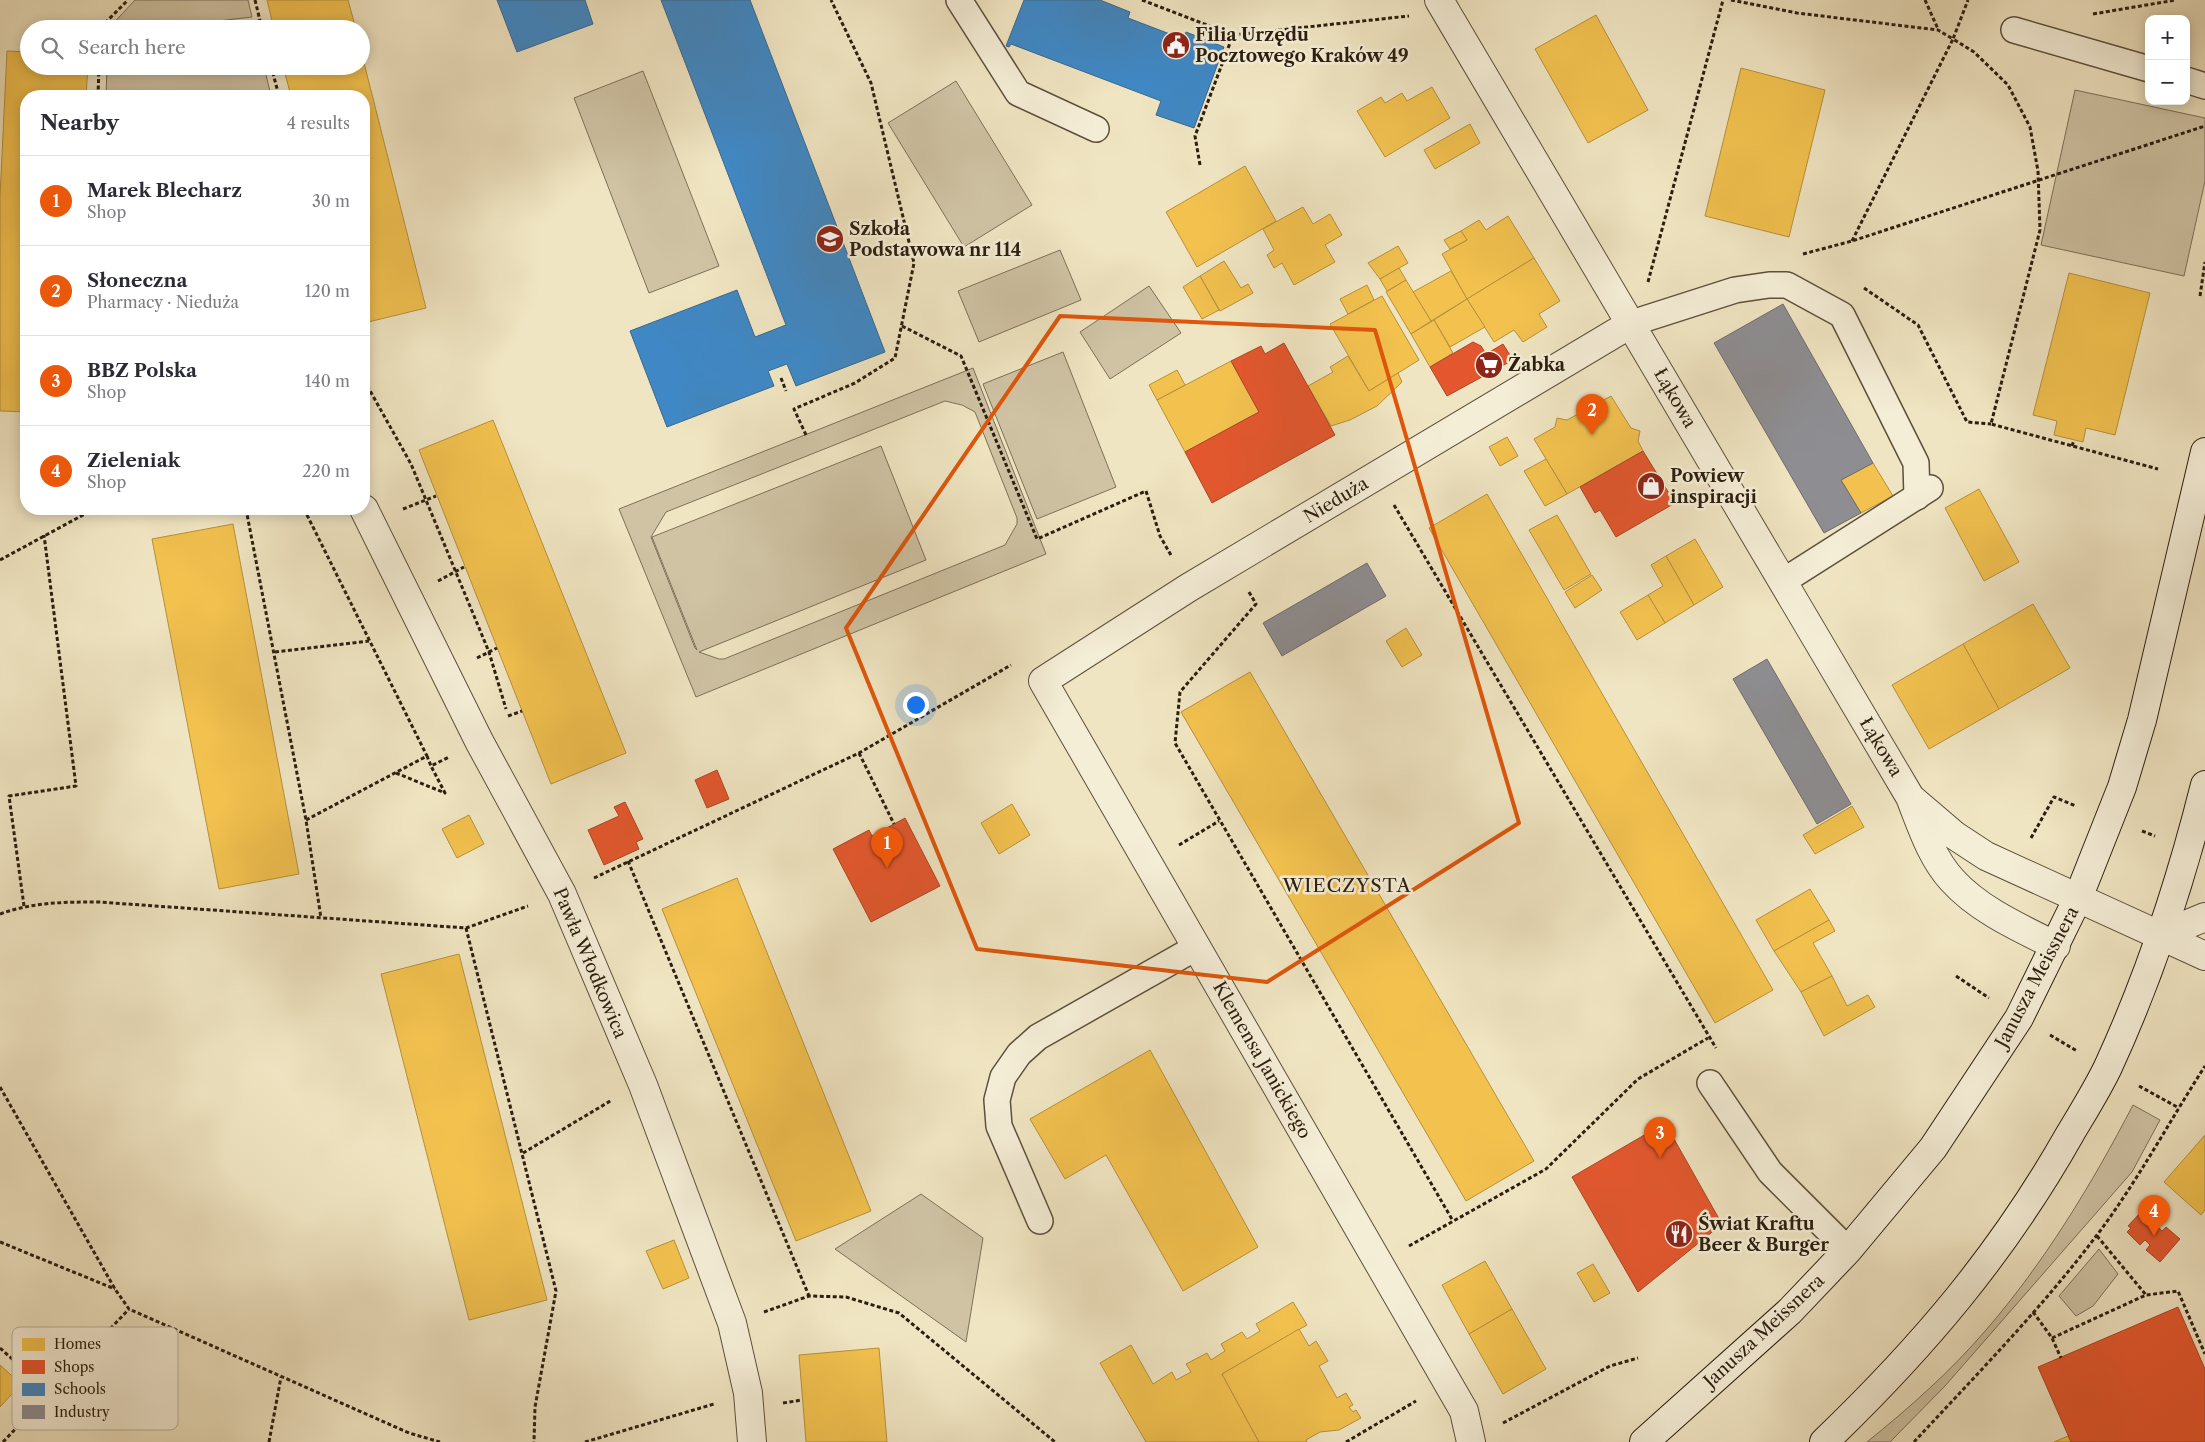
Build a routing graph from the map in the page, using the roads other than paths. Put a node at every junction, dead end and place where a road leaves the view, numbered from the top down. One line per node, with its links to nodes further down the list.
1 (958, 0): 7 (lane)
2 (1439, 0): 8 (street, Łąkowa)
3 (2014, 30): 4 (lane)
4 (2145, 68)
5 (2190, 81): 6 (lane)
6 (2205, 86)
7 (1096, 128)
8 (1632, 324): 11 (street, Łąkowa); 11 (lane); 12 (street, Nieduża)
9 (2205, 452): 15 (street, Janusza Meissnera)
10 (367, 515): 25 (street, Pawła Włodkowica)
11 (1782, 582): 14 (street, Łąkowa)
12 (1043, 681): 19 (street, Klemensa Janickiego)
13 (2205, 785): 17 (street)
14 (1910, 797): 15 (street, Łąkowa); 18 (street, Łąkowa)
15 (2078, 898): 17 (street, Łąkowa); 18 (street, Janusza Meissnera)
16 (2205, 917): 17 (street)
17 (2161, 935): 20 (street, Łąkowa); 27 (street)
18 (2056, 946): 23 (street, Janusza Meissnera)
19 (1197, 947): 22 (lane); 24 (street, Klemensa Janickiego)
20 (2205, 956)
21 (1710, 1083): 23 (lane)
22 (1040, 1221)
23 (1848, 1250): 26 (street, Janusza Meissnera)
24 (1471, 1441)
25 (752, 1442)
26 (1644, 1442)
27 (1824, 1442)

